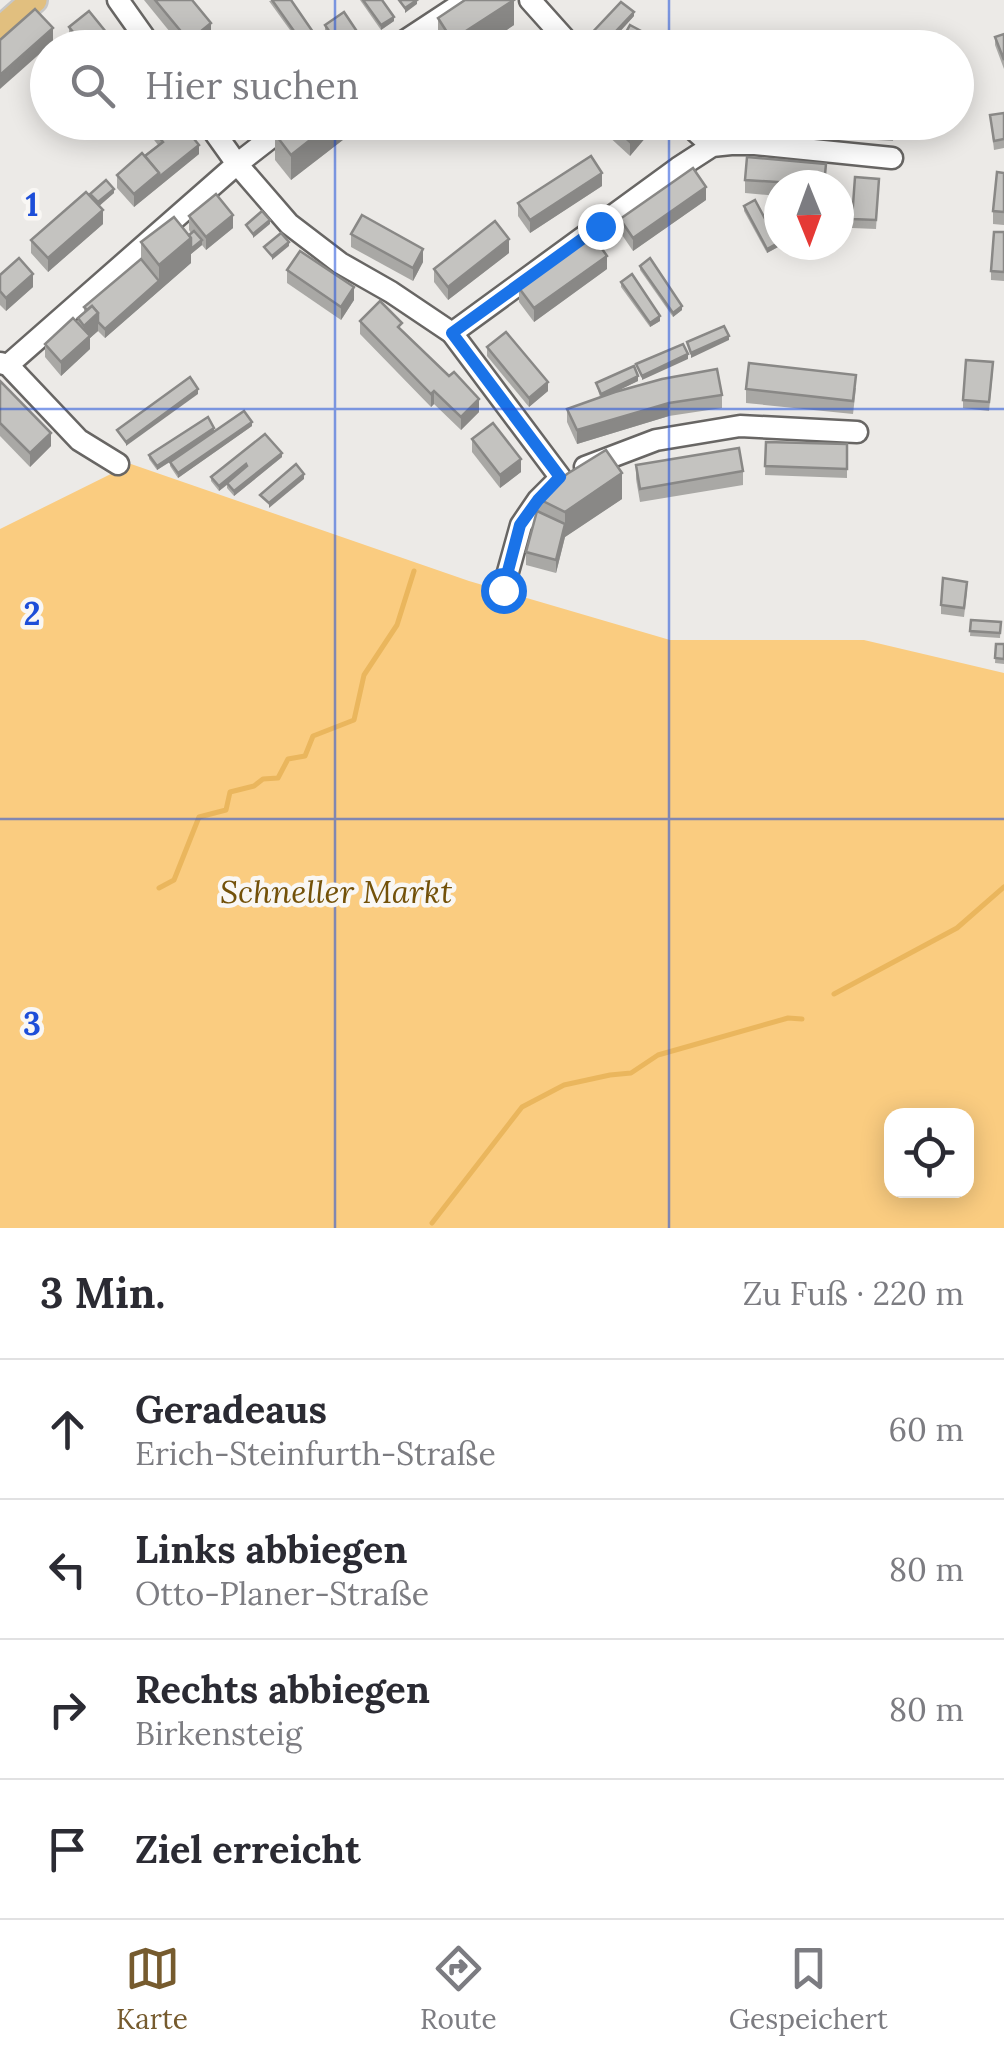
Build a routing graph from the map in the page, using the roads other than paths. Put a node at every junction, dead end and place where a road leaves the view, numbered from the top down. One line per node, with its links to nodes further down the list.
1 (34, 0): 5 (main road)
2 (118, 0): 6 (street)
3 (467, 0): 7 (street)
4 (530, 0): 8 (street)
5 (0, 30)
6 (139, 30)
7 (421, 30)
8 (557, 30)
9 (220, 140): 14 (street)
10 (268, 140): 14 (street)
11 (705, 140): 12 (street)
12 (712, 146): 13 (street); 15 (street)
13 (892, 158)
14 (237, 164): 15 (street); 16 (street)
15 (452, 333): 19 (street)
16 (4, 364): 18 (street)
17 (856, 432): 19 (street)
18 (118, 464)
19 (560, 477): 20 (street)
20 (503, 590)

